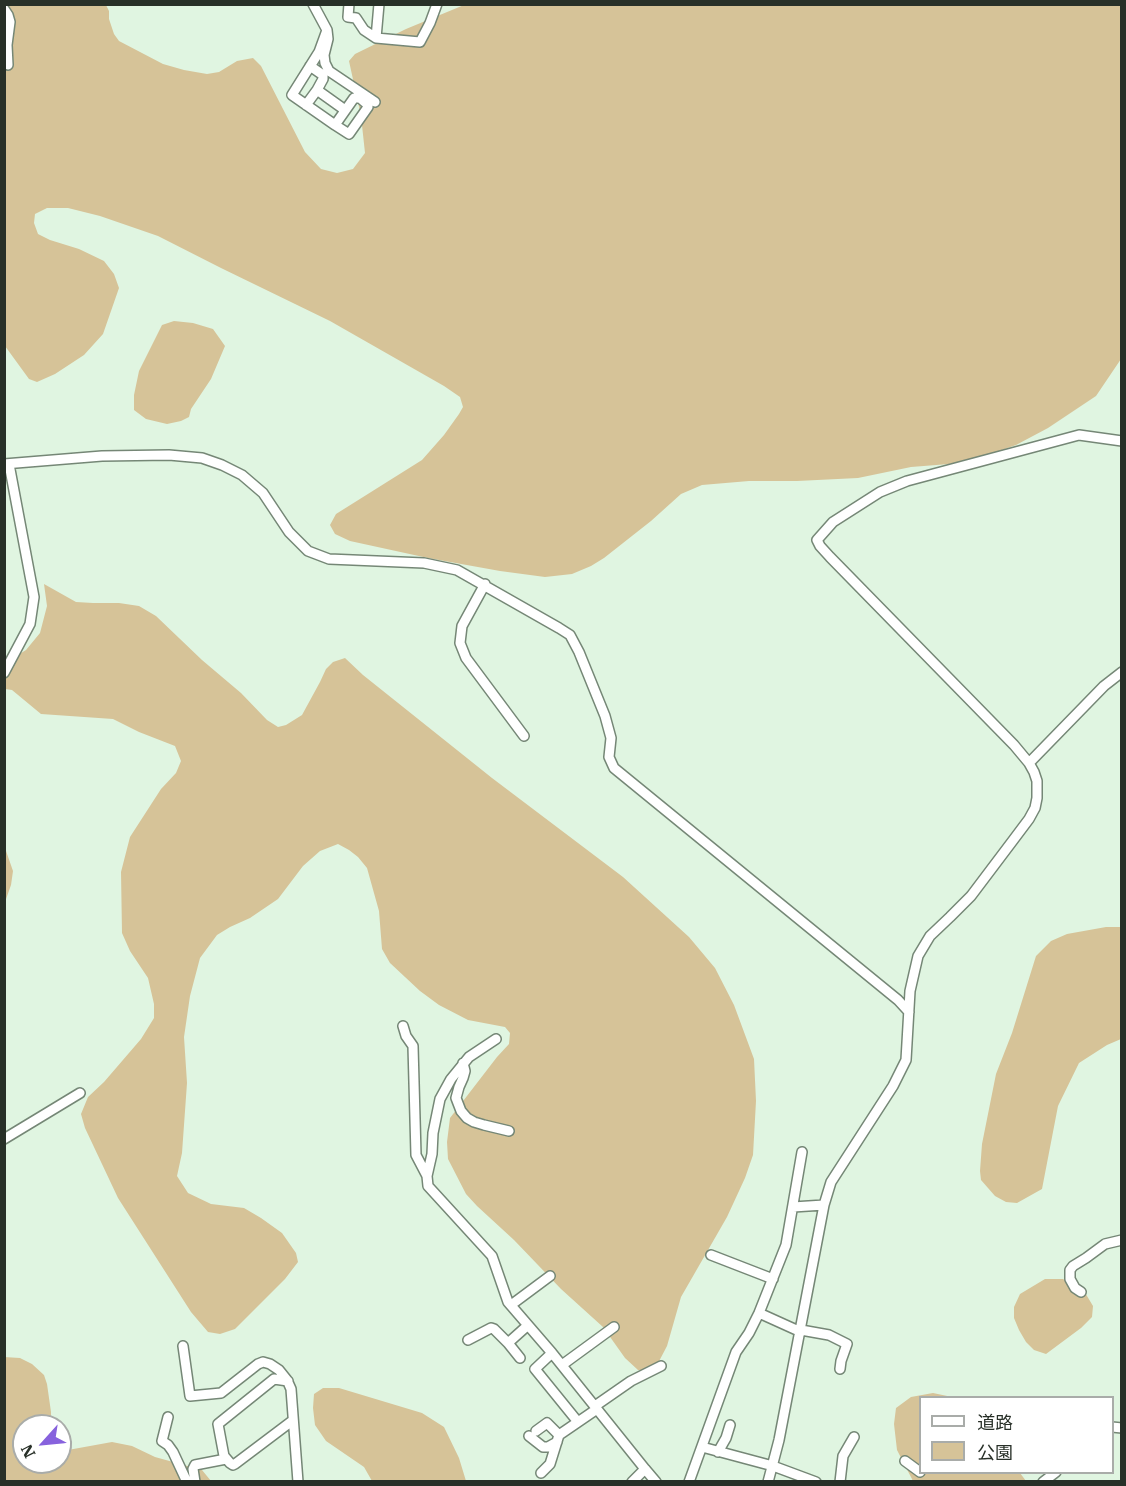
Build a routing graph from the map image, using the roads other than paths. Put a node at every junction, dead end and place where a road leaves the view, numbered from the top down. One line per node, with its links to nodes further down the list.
1 (313, 4): 6 (street)
2 (349, 4): 7 (street)
3 (379, 4): 7 (street)
4 (437, 4): 7 (street)
5 (4, 9): 8 (street)
6 (327, 30): 9 (street); 11 (street)
7 (376, 38)
8 (8, 65)
9 (310, 66): 10 (street); 12 (street)
10 (316, 90): 12 (street); 13 (street)
11 (375, 102)
12 (306, 105): 14 (street)
13 (345, 111): 14 (street); 14 (street)
14 (335, 125)
15 (1122, 441): 21 (street)
16 (7, 464): 17 (street); 19 (street)
17 (485, 584): 20 (street); 22 (street)
18 (1122, 672): 21 (street)
19 (4, 673)
20 (524, 736)
21 (1029, 763): 22 (street)
22 (909, 1012): 31 (street)
23 (403, 1026): 30 (street)
24 (496, 1039): 25 (street)
25 (463, 1063): 27 (street); 30 (street)
26 (80, 1093): 28 (street)
27 (509, 1131)
28 (4, 1138)
29 (802, 1152): 32 (street)
30 (427, 1176): 38 (street)
31 (824, 1205): 32 (street); 42 (street)
32 (793, 1207): 36 (street)
33 (1122, 1240): 37 (street)
34 (711, 1255): 36 (street)
35 (550, 1276): 38 (street)
36 (772, 1279): 39 (street)
37 (1081, 1292)
38 (511, 1305): 40 (street)
39 (759, 1313): 42 (street); 59 (street)
40 (527, 1326): 44 (street); 46 (street)
41 (614, 1327): 48 (street)
42 (801, 1331): 50 (street); 63 (street)
43 (468, 1340): 44 (street)
44 (508, 1343): 47 (street)
45 (183, 1346): 51 (street)
46 (552, 1353): 48 (street); 55 (street)
47 (520, 1358)
48 (562, 1365): 52 (street)
49 (661, 1366): 52 (street)
50 (840, 1369)
51 (287, 1380): 54 (street); 61 (street)
52 (596, 1407): 55 (street); 64 (street)
53 (168, 1417): 67 (street)
54 (292, 1421): 61 (street); 69 (street)
55 (578, 1422): 58 (street)
56 (730, 1425): 60 (street)
57 (854, 1437): 75 (street)
58 (558, 1439): 58 (street); 66 (street)
59 (702, 1448): 60 (street); 72 (street)
60 (718, 1452): 63 (street)
61 (226, 1459): 68 (street)
62 (905, 1461): 65 (street)
63 (773, 1466): 73 (street); 74 (street)
64 (645, 1469): 70 (street); 71 (street)
65 (919, 1472)
66 (541, 1473)
67 (187, 1482)
68 (195, 1482)
69 (298, 1482)
70 (632, 1482)
71 (656, 1482)
72 (689, 1482)
73 (768, 1482)
74 (816, 1482)
75 (840, 1482)

